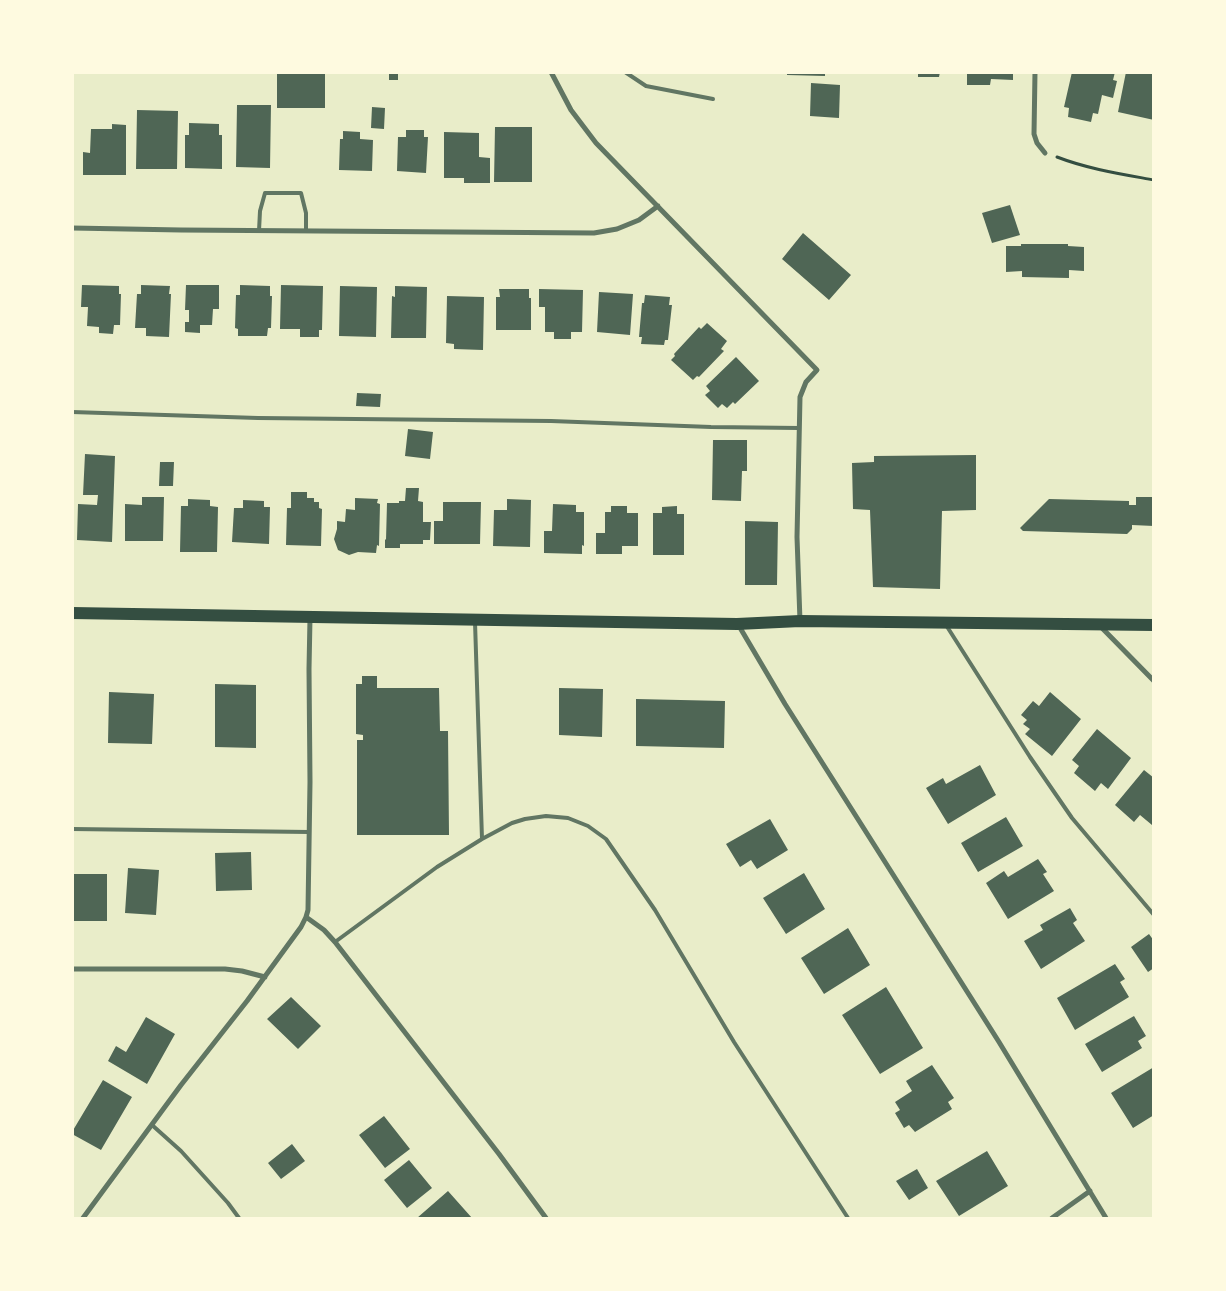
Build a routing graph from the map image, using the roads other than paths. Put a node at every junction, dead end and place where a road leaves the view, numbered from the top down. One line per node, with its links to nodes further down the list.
1 (551, 72): 6 (street)
2 (625, 72): 4 (lane)
3 (1035, 72): 5 (street)
4 (714, 99)
5 (1045, 153)
6 (658, 206): 9 (street); 11 (street)
7 (72, 228): 8 (street)
8 (259, 231): 9 (street); 9 (lane)
9 (306, 231)
10 (72, 412): 11 (lane)
11 (799, 428): 15 (street)
12 (72, 614): 13 (main road)
13 (310, 617): 14 (main road); 22 (street)
14 (475, 619): 17 (main road); 23 (lane)
15 (800, 621): 16 (main road); 17 (main road)
16 (945, 623): 18 (main road); 24 (lane)
17 (737, 624): 30 (street)
18 (1099, 625): 19 (main road); 20 (street)
19 (1154, 625)
20 (1154, 681)
21 (72, 829): 22 (lane)
22 (309, 832): 25 (street)
23 (482, 839): 26 (lane); 34 (lane)
24 (1154, 915)
25 (306, 917): 26 (street); 28 (street)
26 (335, 942): 33 (street)
27 (72, 969): 28 (street)
28 (265, 977): 29 (street)
29 (152, 1125): 31 (street); 32 (lane)
30 (1090, 1192): 35 (street); 36 (street)
31 (83, 1218)
32 (239, 1218)
33 (546, 1218)
34 (848, 1218)
35 (1052, 1218)
36 (1106, 1218)

